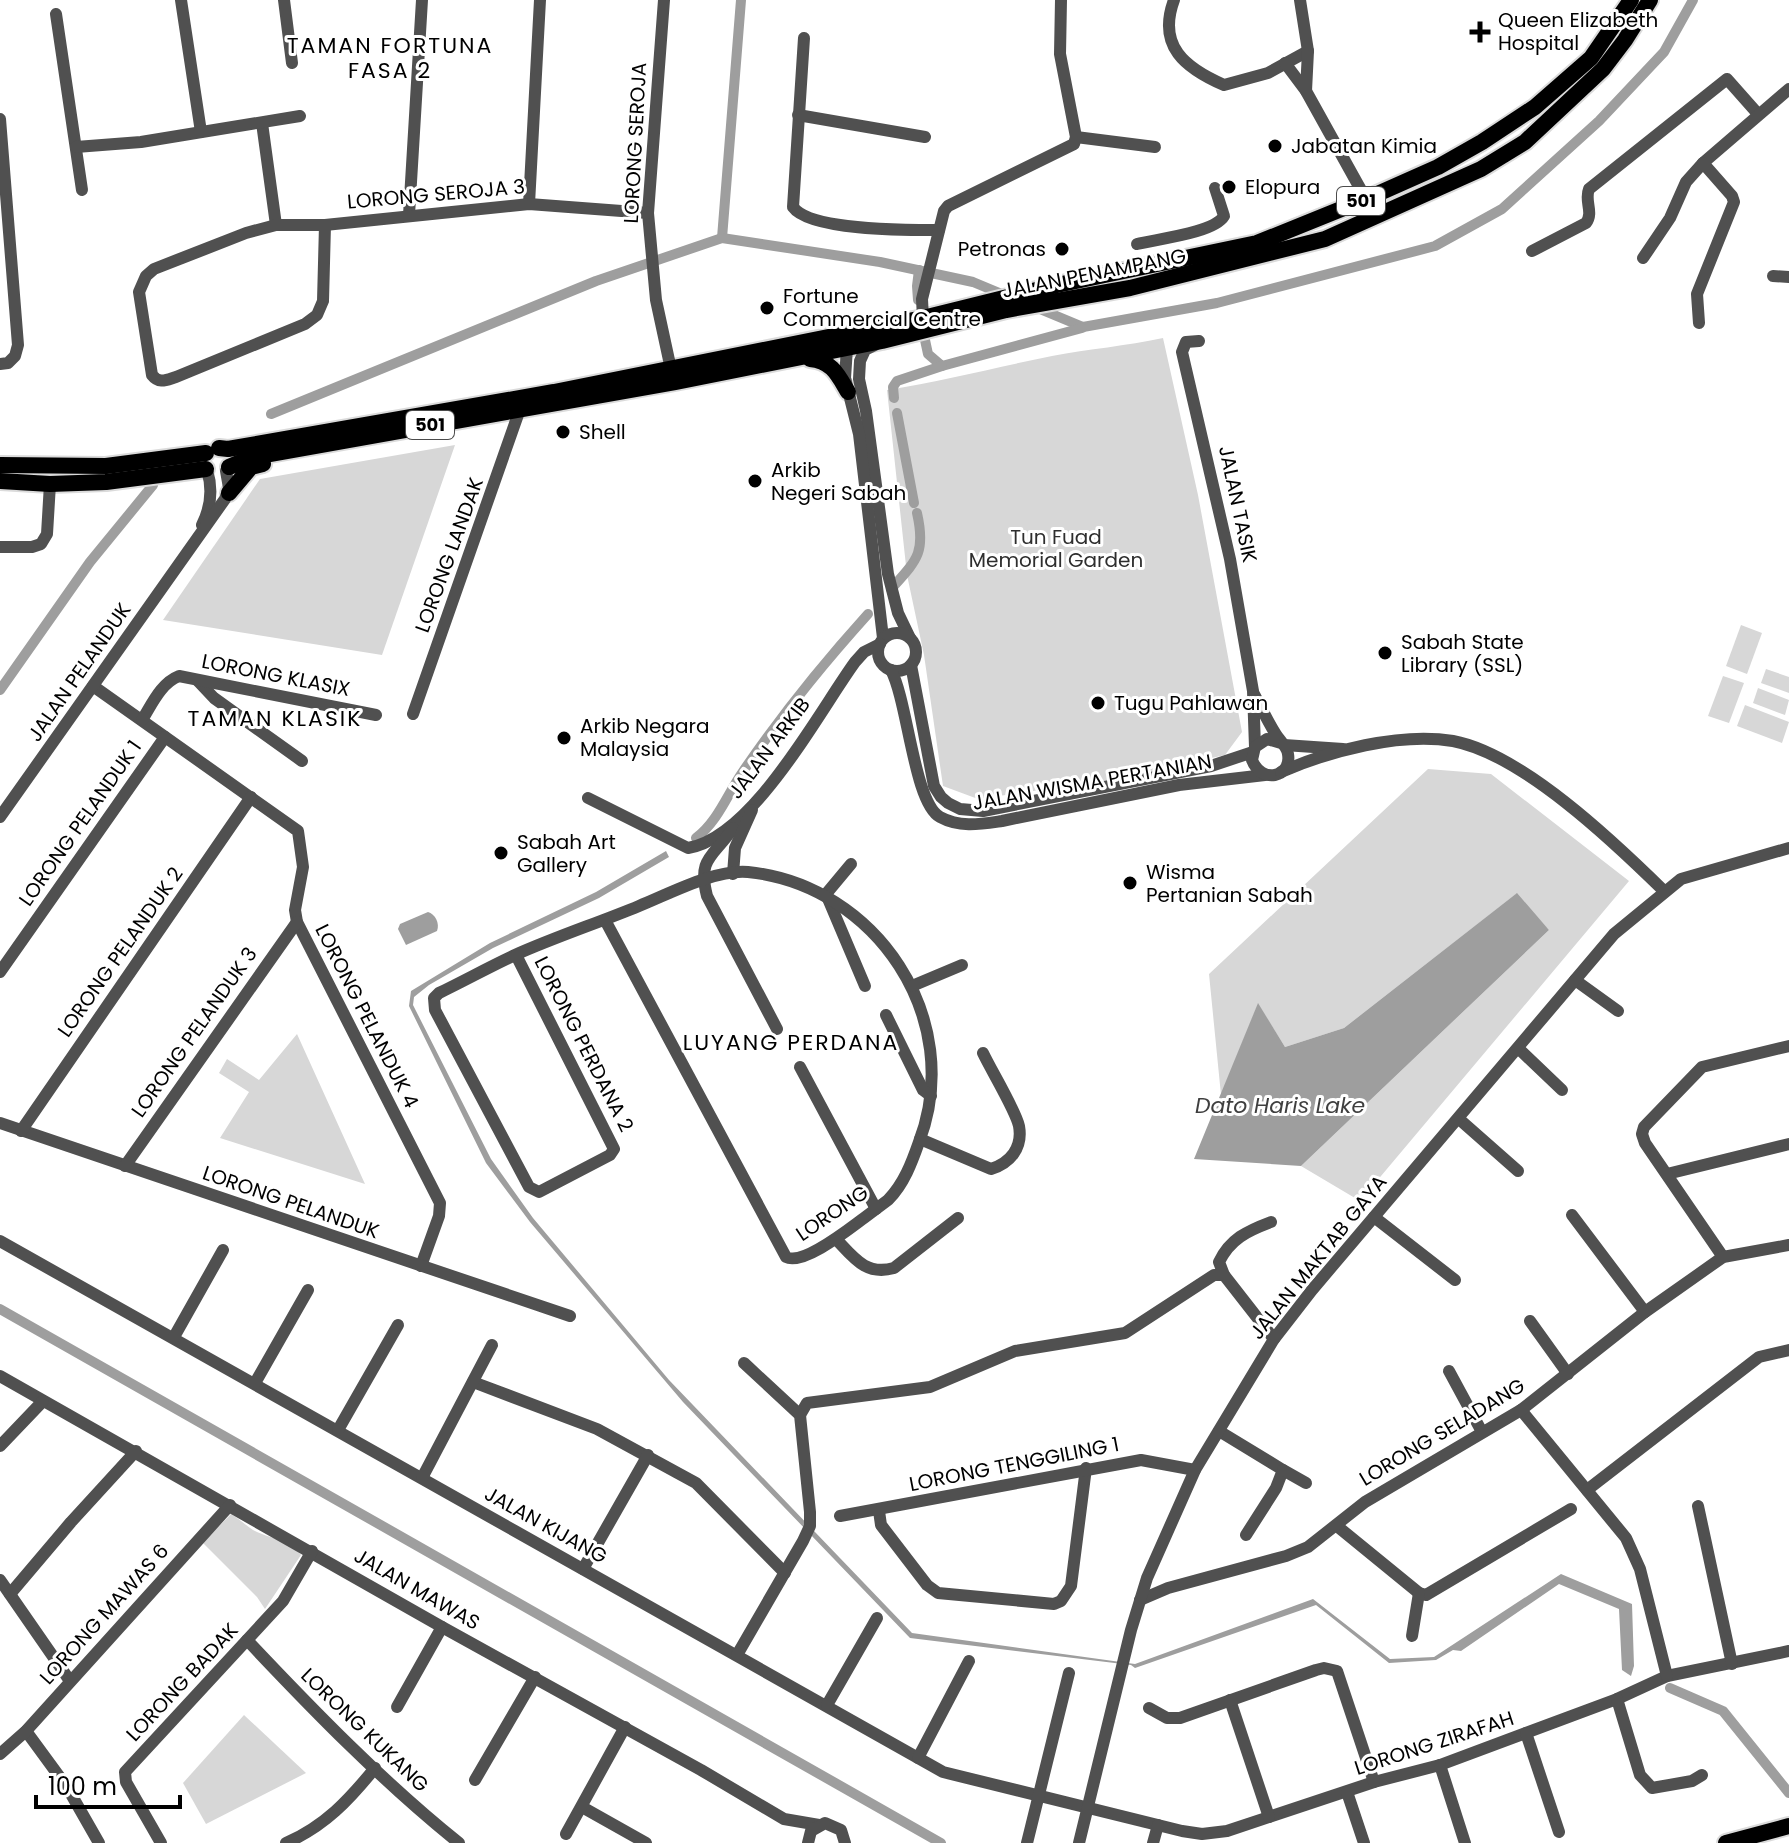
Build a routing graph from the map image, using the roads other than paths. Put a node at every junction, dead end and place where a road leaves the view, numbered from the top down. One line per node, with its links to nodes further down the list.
1 (181, 0): 24 (street)
2 (284, 0): 14 (street)
3 (422, 0): 36 (street)
4 (540, 0): 33 (street)
5 (664, 0): 35 (street, LORONG SEROJA)
6 (1061, 0): 26 (street)
7 (1174, 0): 15 (street)
8 (1300, 0): 13 (street)
9 (1631, 0): 16 (main road, JALAN PENAMPANG / 501)
10 (1650, 0): 16 (main road, JALAN PENAMPANG / 501)
11 (56, 14): 27 (street)
12 (804, 38): 20 (street)
13 (1308, 51): 15 (street); 18 (street)
14 (292, 63)
15 (1285, 63): 18 (street)
16 (1597, 64): 32 (main road, JALAN PENAMPANG / 501); 34 (main road, JALAN PENAMPANG / 501)
17 (1789, 89): 19 (street)
18 (1306, 91): 32 (street)
19 (1758, 114): 29 (street); 42 (street)
20 (798, 115): 25 (street); 40 (street)
21 (300, 116): 23 (street)
22 (0, 119): 54 (street)
23 (262, 123): 24 (street); 37 (street)
24 (201, 132): 27 (street)
25 (925, 137)
26 (1076, 137): 28 (street); 40 (street)
27 (76, 147): 31 (street)
28 (1155, 147)
29 (1703, 163): 44 (street); 48 (street)
30 (1215, 188): 39 (street)
31 (82, 190)
32 (1366, 199): 34 (main road); 43 (main road, JALAN PENAMPANG / 501)
33 (529, 204): 35 (street, LORONG SEROJA 3); 36 (street, LORONG SEROJA 3)
34 (1389, 211): 47 (main road, JALAN PENAMPANG / 501)
35 (648, 213): 55 (street, LORONG SEROJA)
36 (409, 215): 38 (street, LORONG SEROJA 3)
37 (276, 225): 38 (street, LORONG SEROJA 3); 38 (street, LORONG SEROJA 3)
38 (325, 225)
39 (1205, 228): 41 (street); 43 (street)
40 (939, 230): 47 (street)
41 (1137, 244)
42 (1532, 251)
43 (1212, 253): 47 (main road, JALAN PENAMPANG / 501)
44 (1643, 258)
45 (1773, 276): 46 (street)
46 (1789, 277)
47 (928, 323): 49 (main road, JALAN PENAMPANG / 501); 50 (main road, JALAN PENAMPANG / 501)
48 (1699, 323)
49 (864, 329): 52 (main road); 55 (main road, JALAN PENAMPANG / 501)
50 (887, 339): 52 (main road, JALAN PENAMPANG / 501); 56 (street)
51 (1199, 341): 76 (street, JALAN TASIK)
52 (847, 348): 53 (main road, JALAN PENAMPANG / 501); 56 (street)
53 (795, 359): 55 (main road, JALAN PENAMPANG / 501); 56 (main road)
54 (4, 364)
55 (673, 375): 57 (main road, JALAN PENAMPANG / 501); 59 (main road, JALAN PENAMPANG / 501)
56 (853, 386): 69 (street); 70 (street)
57 (554, 392): 58 (main road, JALAN PENAMPANG / 501); 59 (main road)
58 (503, 400): 59 (main road); 61 (main road, JALAN PENAMPANG / 501)
59 (520, 409): 60 (main road, JALAN PENAMPANG / 501); 77 (street, LORONG LANDAK)
60 (341, 441): 63 (main road, JALAN PENAMPANG / 501); 66 (main road)
61 (207, 459): 62 (main road, JALAN PENAMPANG / 501); 63 (main road, JALAN PENAMPANG / 501); 63 (main road); 65 (main road, JALAN PENAMPANG / 501); 68 (street, JALAN PELANDUK)
62 (0, 465)
63 (227, 469): 66 (street)
64 (0, 481): 65 (main road, JALAN PENAMPANG / 501)
65 (50, 484): 67 (street)
66 (229, 493): 68 (street, JALAN PELANDUK)
67 (0, 547)
68 (190, 550): 75 (street, JALAN PELANDUK)
69 (910, 638): 70 (street); 71 (street)
70 (882, 641): 72 (street); 73 (street, JALAN ARKIB)
71 (911, 665): 72 (street); 83 (street, JALAN WISMA PERTANIAN)
72 (887, 667): 73 (street); 86 (street, JALAN WISMA PERTANIAN)
73 (847, 677): 89 (street, JALAN ARKIB)
74 (197, 680): 78 (street, LORONG KLASIX); 79 (street, LORONG KLASIX); 84 (street)
75 (93, 686): 79 (street, LORONG PELANDUK 4); 90 (street, JALAN PELANDUK)
76 (1253, 691): 81 (street, JALAN TASIK); 83 (street, JALAN TASIK)
77 (413, 714)
78 (376, 715)
79 (142, 720): 80 (street, LORONG PELANDUK 4)
80 (165, 737): 87 (street, LORONG PELANDUK 4); 102 (street, LORONG PELANDUK 1)
81 (1282, 744): 82 (street); 83 (street); 85 (street)
82 (1346, 749): 85 (street); 96 (street)
83 (1254, 750): 86 (street)
84 (302, 761)
85 (1281, 772): 86 (street)
86 (1265, 775)
87 (251, 797): 99 (street, LORONG PELANDUK 4); 117 (street, LORONG PELANDUK 2)
88 (588, 798): 91 (street, JALAN ARKIB)
89 (753, 807): 91 (street, JALAN ARKIB); 94 (street)
90 (0, 817)
91 (736, 823): 95 (street)
92 (1789, 848): 96 (street, JALAN MAKTAB GAYA)
93 (851, 864): 97 (street)
94 (739, 873): 95 (street); 97 (street, LORONG)
95 (703, 880): 98 (street); 108 (street)
96 (1664, 891): 103 (street, JALAN MAKTAB GAYA)
97 (826, 894): 104 (street); 105 (street, LORONG)
98 (605, 920): 100 (street); 128 (street, LORONG)
99 (297, 922): 120 (street, LORONG PELANDUK 3); 133 (street, LORONG PELANDUK 4)
100 (516, 955): 100 (street, LORONG PERDANA 2)
101 (962, 965): 105 (street)
102 (0, 972)
103 (1575, 980): 106 (street); 110 (street, JALAN MAKTAB GAYA)
104 (865, 986)
105 (912, 986): 114 (street, LORONG)
106 (1618, 1011)
107 (886, 1015): 114 (street)
108 (777, 1029)
109 (1789, 1046): 122 (street)
110 (1519, 1049): 113 (street); 115 (street, JALAN MAKTAB GAYA)
111 (983, 1053): 118 (street)
112 (800, 1067): 123 (street)
113 (1562, 1090)
114 (931, 1096): 118 (street, LORONG)
115 (1459, 1119): 121 (street); 125 (street, JALAN MAKTAB GAYA)
116 (0, 1123): 117 (street, LORONG PELANDUK)
117 (21, 1131): 120 (street, LORONG PELANDUK)
118 (920, 1139): 123 (street, LORONG)
119 (1789, 1144): 122 (street)
120 (125, 1166): 133 (street, LORONG PELANDUK)
121 (1518, 1171)
122 (1667, 1174): 132 (street)
123 (876, 1209): 128 (street, LORONG)
124 (1572, 1215): 137 (street)
125 (1374, 1217): 135 (street); 142 (street, JALAN MAKTAB GAYA)
126 (958, 1218): 128 (street)
127 (1271, 1222): 134 (street)
128 (836, 1239)
129 (0, 1241): 141 (street, JALAN KIJANG)
130 (1789, 1245): 132 (street, LORONG SELADANG)
131 (223, 1250): 141 (street)
132 (1723, 1257): 137 (street, LORONG SELADANG)
133 (421, 1266): 138 (street, LORONG PELANDUK)
134 (1224, 1275): 142 (street); 153 (street)
135 (1455, 1280)
136 (308, 1290): 150 (street)
137 (1645, 1312): 147 (street, LORONG SELADANG)
138 (570, 1316)
139 (1530, 1321): 147 (street)
140 (398, 1325): 154 (street)
141 (174, 1337): 150 (street, JALAN KIJANG)
142 (1274, 1339): 155 (street, JALAN MAKTAB GAYA)
143 (492, 1345): 149 (street)
144 (1789, 1350): 165 (street)
145 (744, 1363): 153 (street)
146 (1449, 1371): 156 (street)
147 (1568, 1374): 152 (street, LORONG SELADANG)
148 (0, 1376): 151 (street, JALAN MAWAS)
149 (473, 1382): 159 (street); 163 (street)
150 (255, 1383): 154 (street, JALAN KIJANG)
151 (43, 1401): 157 (street); 158 (street, JALAN MAWAS)
152 (1521, 1410): 156 (street, LORONG SELADANG); 165 (street)
153 (800, 1415): 175 (street)
154 (338, 1430): 163 (street, JALAN KIJANG)
155 (1219, 1431): 161 (street, JALAN MAKTAB GAYA); 162 (street)
156 (1482, 1432): 171 (street, LORONG SELADANG)
157 (0, 1446)
158 (136, 1451): 166 (street, JALAN MAWAS); 180 (street)
159 (648, 1455): 174 (street); 175 (street)
160 (1086, 1468): 161 (street, LORONG TENGGILING 1); 169 (street, LORONG TENGGILING 1); 169 (street)
161 (1195, 1470): 176 (street, JALAN MAKTAB GAYA)
162 (1283, 1470): 164 (street); 172 (street)
163 (422, 1478): 174 (street, JALAN KIJANG)
164 (1306, 1483)
165 (1587, 1490): 191 (street)
166 (230, 1505): 173 (street, JALAN MAWAS); 193 (street, LORONG MAWAS 6)
167 (1698, 1506): 189 (street)
168 (1571, 1509): 179 (street)
169 (879, 1511): 170 (street, LORONG TENGGILING 1)
170 (840, 1516)
171 (1337, 1526): 178 (street, LORONG SELADANG); 179 (street)
172 (1246, 1535)
173 (312, 1551): 183 (street, JALAN MAWAS); 185 (street, LORONG BADAK)
174 (583, 1569): 187 (street, JALAN KIJANG)
175 (785, 1573): 187 (street)
176 (1147, 1578): 178 (street); 181 (street, JALAN MAKTAB GAYA)
177 (0, 1580): 180 (street)
178 (1168, 1588): 181 (street, LORONG SELADANG)
179 (1419, 1593): 184 (street)
180 (10, 1594): 193 (street)
181 (1140, 1600): 212 (street, JALAN MAKTAB GAYA)
182 (877, 1618): 196 (street)
183 (442, 1627): 192 (street, JALAN MAWAS); 197 (street)
184 (1412, 1636)
185 (247, 1640): 205 (street, LORONG KUKANG); 221 (street, LORONG BADAK)
186 (1789, 1651): 189 (street, LORONG ZIRAFAH)
187 (737, 1655): 196 (street, JALAN KIJANG)
188 (969, 1661): 203 (street)
189 (1732, 1664): 191 (street, LORONG ZIRAFAH)
190 (1069, 1673): 210 (street)
191 (1667, 1676): 194 (street, LORONG ZIRAFAH)
192 (535, 1677): 199 (street, JALAN MAWAS); 207 (street)
193 (70, 1681): 200 (street, LORONG MAWAS 6)
194 (1617, 1699): 201 (street, LORONG ZIRAFAH); 206 (street)
195 (1230, 1700): 198 (street); 208 (street); 213 (street)
196 (827, 1705): 203 (street, JALAN KIJANG)
197 (397, 1707)
198 (1149, 1708)
199 (625, 1727): 211 (street); 214 (street, JALAN MAWAS)
200 (26, 1731): 202 (street, LORONG MAWAS 6); 220 (street)
201 (1526, 1733): 204 (street, LORONG ZIRAFAH); 218 (street)
202 (3, 1752)
203 (918, 1758): 210 (street, JALAN KIJANG)
204 (1440, 1765): 208 (street, LORONG ZIRAFAH); 231 (street)
205 (375, 1768): 222 (street); 223 (street, LORONG KUKANG)
206 (1702, 1775)
207 (475, 1780)
208 (1374, 1782): 209 (street, LORONG ZIRAFAH)
209 (1347, 1792): 213 (street, LORONG ZIRAFAH); 230 (street)
210 (1037, 1796): 212 (street, JALAN KIJANG); 227 (street)
211 (582, 1807): 219 (street); 224 (street)
212 (1087, 1807): 216 (street, LORONG ZIRAFAH); 228 (street, JALAN MAKTAB GAYA)
213 (1269, 1817): 216 (street, LORONG ZIRAFAH)
214 (784, 1819): 215 (street, JALAN MAWAS); 225 (street)
215 (819, 1825): 225 (street); 226 (street)
216 (1158, 1825): 229 (street)
217 (1789, 1826): 232 (main road)
218 (1559, 1832)
219 (566, 1834)
220 (99, 1843)
221 (161, 1843)
222 (286, 1843)
223 (459, 1843)
224 (646, 1843)
225 (807, 1843)
226 (845, 1843)
227 (1027, 1843)
228 (1079, 1843)
229 (1153, 1843)
230 (1364, 1843)
231 (1465, 1843)
232 (1726, 1843)

